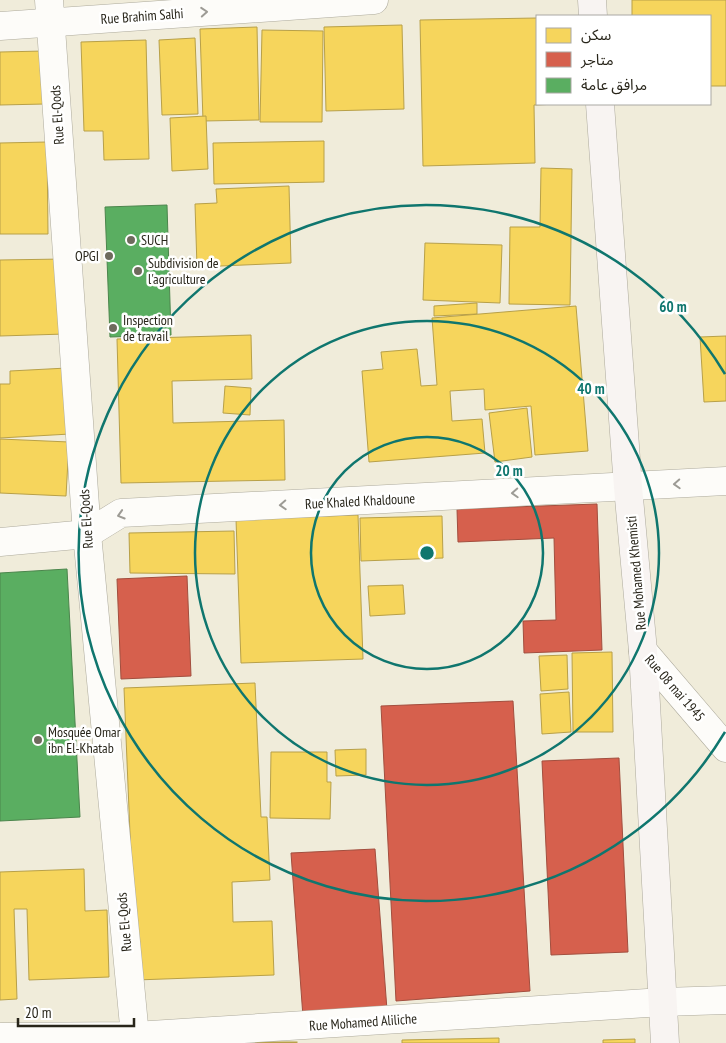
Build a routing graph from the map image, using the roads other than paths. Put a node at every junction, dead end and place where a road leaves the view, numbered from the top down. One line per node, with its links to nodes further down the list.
1 (374, 0): 3 (street, Rue Brahim Salhi, one-way to 1)
2 (592, 0): 4 (main road)
3 (50, 11): 5 (street, Rue Brahim Salhi); 9 (street, Rue El-Qods)
4 (593, 15)
5 (0, 26)
6 (600, 105): 8 (main road, Rue Mohamed Khemisti)
7 (726, 481): 8 (street, Rue Khaled Khaldoune, one-way to 8)
8 (628, 487): 9 (street, Rue Khaled Khaldoune, one-way to 9); 11 (main road, Rue Mohamed Khemisti)
9 (87, 534): 10 (street, Rue Khaled Khaldoune); 15 (street, Rue El-Qods)
10 (0, 542)
11 (643, 651): 12 (street, Rue 08 mai 1945); 14 (main road, Rue Mohamed Khemisti)
12 (726, 748)
13 (726, 1000): 14 (street, Rue Mohamed Aliliche)
14 (663, 1002): 15 (street, Rue Mohamed Aliliche); 17 (main road, Rue Mohamed Khemisti)
15 (135, 1036): 16 (street, Rue Mohamed Aliliche)
16 (0, 1037)
17 (665, 1043)

